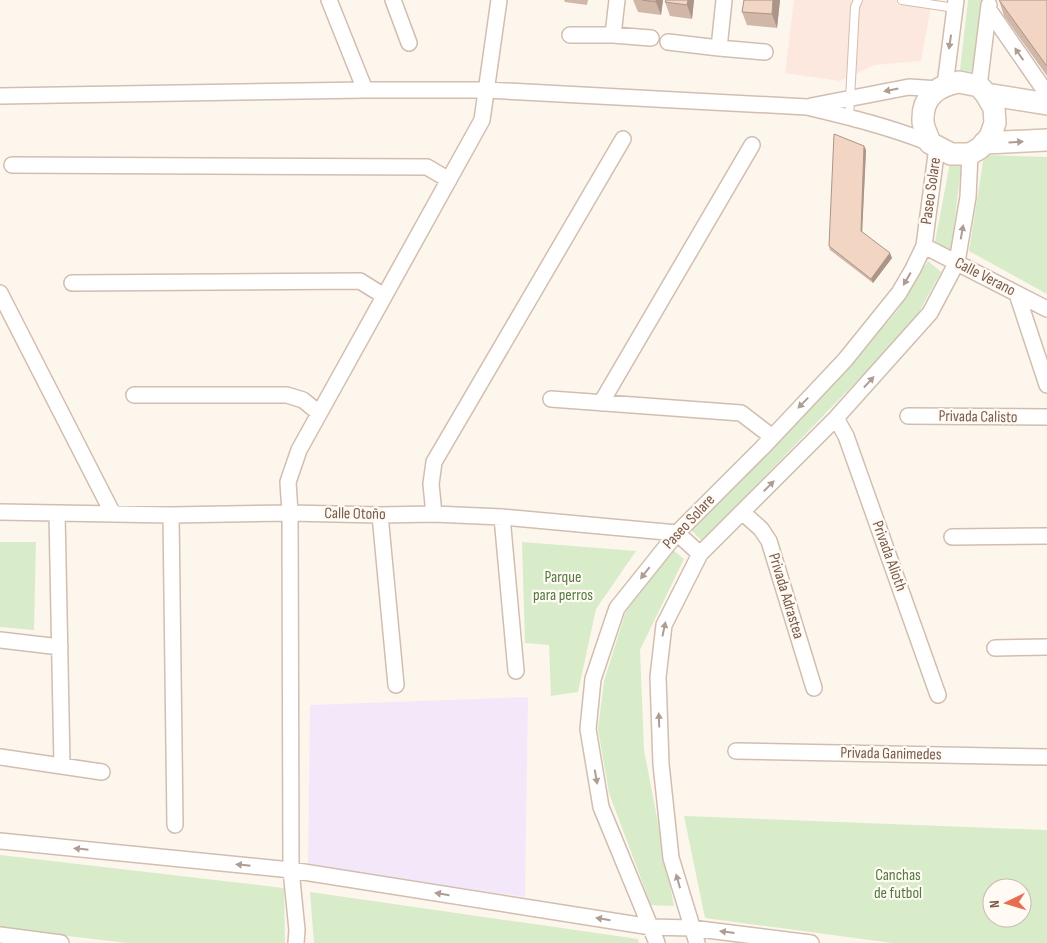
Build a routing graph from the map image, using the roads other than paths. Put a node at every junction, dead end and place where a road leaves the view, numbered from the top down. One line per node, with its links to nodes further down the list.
1 (328, 0): 18 (street)
2 (393, 0): 14 (street)
3 (499, 0): 19 (street)
4 (617, 0): 11 (street)
5 (724, 0): 15 (street)
6 (858, 0): 23 (lane)
7 (902, 0): 8 (lane)
8 (955, 4): 17 (street, one-way to 17)
9 (989, 5): 20 (street); 21 (street, one-way to 9)
10 (570, 35): 11 (street)
11 (613, 35): 12 (street)
12 (651, 38)
13 (668, 42): 15 (street)
14 (409, 43)
15 (719, 48): 16 (street)
16 (765, 52)
17 (942, 87): 20 (main road); 23 (street, one-way to 23); 30 (main road)
18 (365, 90): 19 (street); 22 (street)
19 (487, 90): 25 (street); 33 (street)
20 (983, 90): 24 (main road); 31 (main road)
21 (1047, 94)
22 (0, 96)
23 (850, 98): 25 (street); 26 (lane)
24 (1047, 104)
25 (807, 107): 26 (street)
26 (849, 117): 30 (street)
27 (623, 139): 55 (street)
28 (1047, 140): 31 (main road, one-way to 28)
29 (752, 145): 44 (street)
30 (933, 145): 31 (main road); 34 (street, Paseo Solare)
31 (977, 149): 35 (street, Paseo Solare, one-way to 31)
32 (12, 165): 33 (street)
33 (449, 180): 39 (street)
34 (924, 246): 35 (street, Calle Verano); 49 (street, Paseo Solare, one-way to 49)
35 (956, 262): 38 (street, Calle Verano); 48 (street, Paseo Solare, one-way to 35)
36 (72, 283): 39 (street)
37 (0, 293): 54 (street)
38 (1017, 294): 40 (street, Calle Verano); 41 (street)
39 (384, 296): 45 (street)
40 (1047, 309)
41 (1047, 385)
42 (134, 395): 45 (street)
43 (551, 399): 44 (street)
44 (601, 403): 49 (street)
45 (319, 413): 53 (street)
46 (908, 416): 47 (street, Privada Calisto)
47 (1047, 417)
48 (836, 418): 51 (street, Paseo Solare, one-way to 48); 70 (street, Privada Alioth)
49 (771, 436): 59 (street, Paseo Solare)
50 (0, 512): 52 (street, Calle Otoño)
51 (742, 512): 62 (street, Paseo Solare); 69 (street, Privada Adrastea)
52 (57, 513): 54 (street, Calle Otoño); 64 (street)
53 (290, 513): 56 (street, Calle Otoño); 57 (street, Calle Otoño); 78 (street)
54 (113, 514): 56 (street, Calle Otoño)
55 (434, 514): 57 (street, Calle Otoño); 58 (street, Calle Otoño)
56 (171, 515): 76 (street)
57 (380, 515): 68 (street)
58 (502, 517): 59 (street, Calle Otoño); 67 (street)
59 (676, 532): 62 (street); 79 (street, Paseo Solare, one-way to 79)
60 (1047, 536): 61 (street)
61 (952, 537)
62 (700, 554): 80 (street, Paseo Solare, one-way to 62)
63 (0, 640): 64 (street)
64 (60, 647): 74 (street)
65 (1047, 647): 66 (street)
66 (995, 648)
67 (516, 671)
68 (396, 685)
69 (814, 688)
70 (938, 695)
71 (736, 751): 73 (street, Privada Ganimedes)
72 (0, 757): 74 (street)
73 (1047, 757)
74 (62, 765): 75 (street)
75 (102, 772)
76 (175, 825)
77 (0, 841): 78 (street, one-way to 77)
78 (291, 870): 79 (street, one-way to 78); 82 (street)
79 (651, 927): 80 (street); 84 (street, Paseo Solare)
80 (691, 928): 85 (street, Paseo Solare); 86 (street, one-way to 80)
81 (0, 935): 83 (street)
82 (299, 939)
83 (61, 943)
84 (657, 943)
85 (697, 943)
86 (810, 943)

